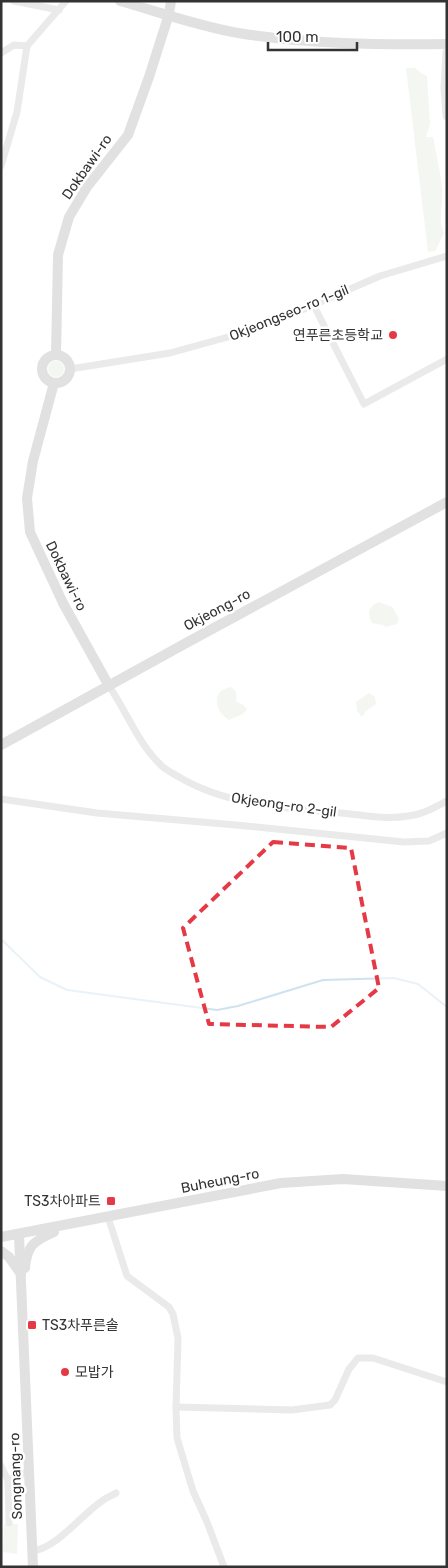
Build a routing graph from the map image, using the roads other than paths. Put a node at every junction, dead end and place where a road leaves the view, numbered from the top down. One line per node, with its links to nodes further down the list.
1 (14, 1): 5 (street)
2 (66, 1): 5 (street)
3 (120, 1): 6 (main road)
4 (171, 1): 6 (main road, Dokbawi-ro)
5 (59, 10): 8 (street)
6 (169, 14): 7 (main road); 15 (main road, Dokbawi-ro)
7 (447, 44)
8 (28, 46): 10 (street); 12 (street)
9 (447, 52): 11 (street)
10 (1, 53)
11 (447, 116)
12 (1, 166)
13 (447, 256): 14 (street, Okjeongseo-ro 1-gil)
14 (313, 304): 16 (street); 17 (street, Okjeongseo-ro 1-gil)
15 (56, 354): 17 (main road); 18 (main road)
16 (447, 359)
17 (70, 369): 18 (main road)
18 (54, 383): 20 (main road, Dokbawi-ro)
19 (447, 502): 20 (main road, Okjeong-ro)
20 (109, 686): 21 (main road, Okjeong-ro); 23 (street, Okjeong-ro 2-gil)
21 (1, 745)
22 (1, 799): 24 (street)
23 (447, 801)
24 (447, 833)
25 (447, 1186): 26 (main road, Buheung-ro)
26 (108, 1217): 27 (main road, Buheung-ro); 34 (street)
27 (68, 1225): 28 (main road, Buheung-ro); 32 (main road)
28 (19, 1235): 29 (main road, Buheung-ro); 31 (main road, Songnang-ro)
29 (1, 1237)
30 (1, 1251): 31 (main road)
31 (21, 1274): 32 (main road, Songnang-ro)
32 (22, 1301): 36 (main road, Songnang-ro)
33 (447, 1382): 34 (street)
34 (176, 1407): 42 (street)
35 (1, 1466): 37 (street)
36 (30, 1471): 37 (street); 40 (main road, Songnang-ro)
37 (8, 1480): 39 (street)
38 (116, 1493): 40 (street)
39 (9, 1523)
40 (33, 1550): 41 (main road, Songnang-ro)
41 (33, 1567)
42 (224, 1567)

